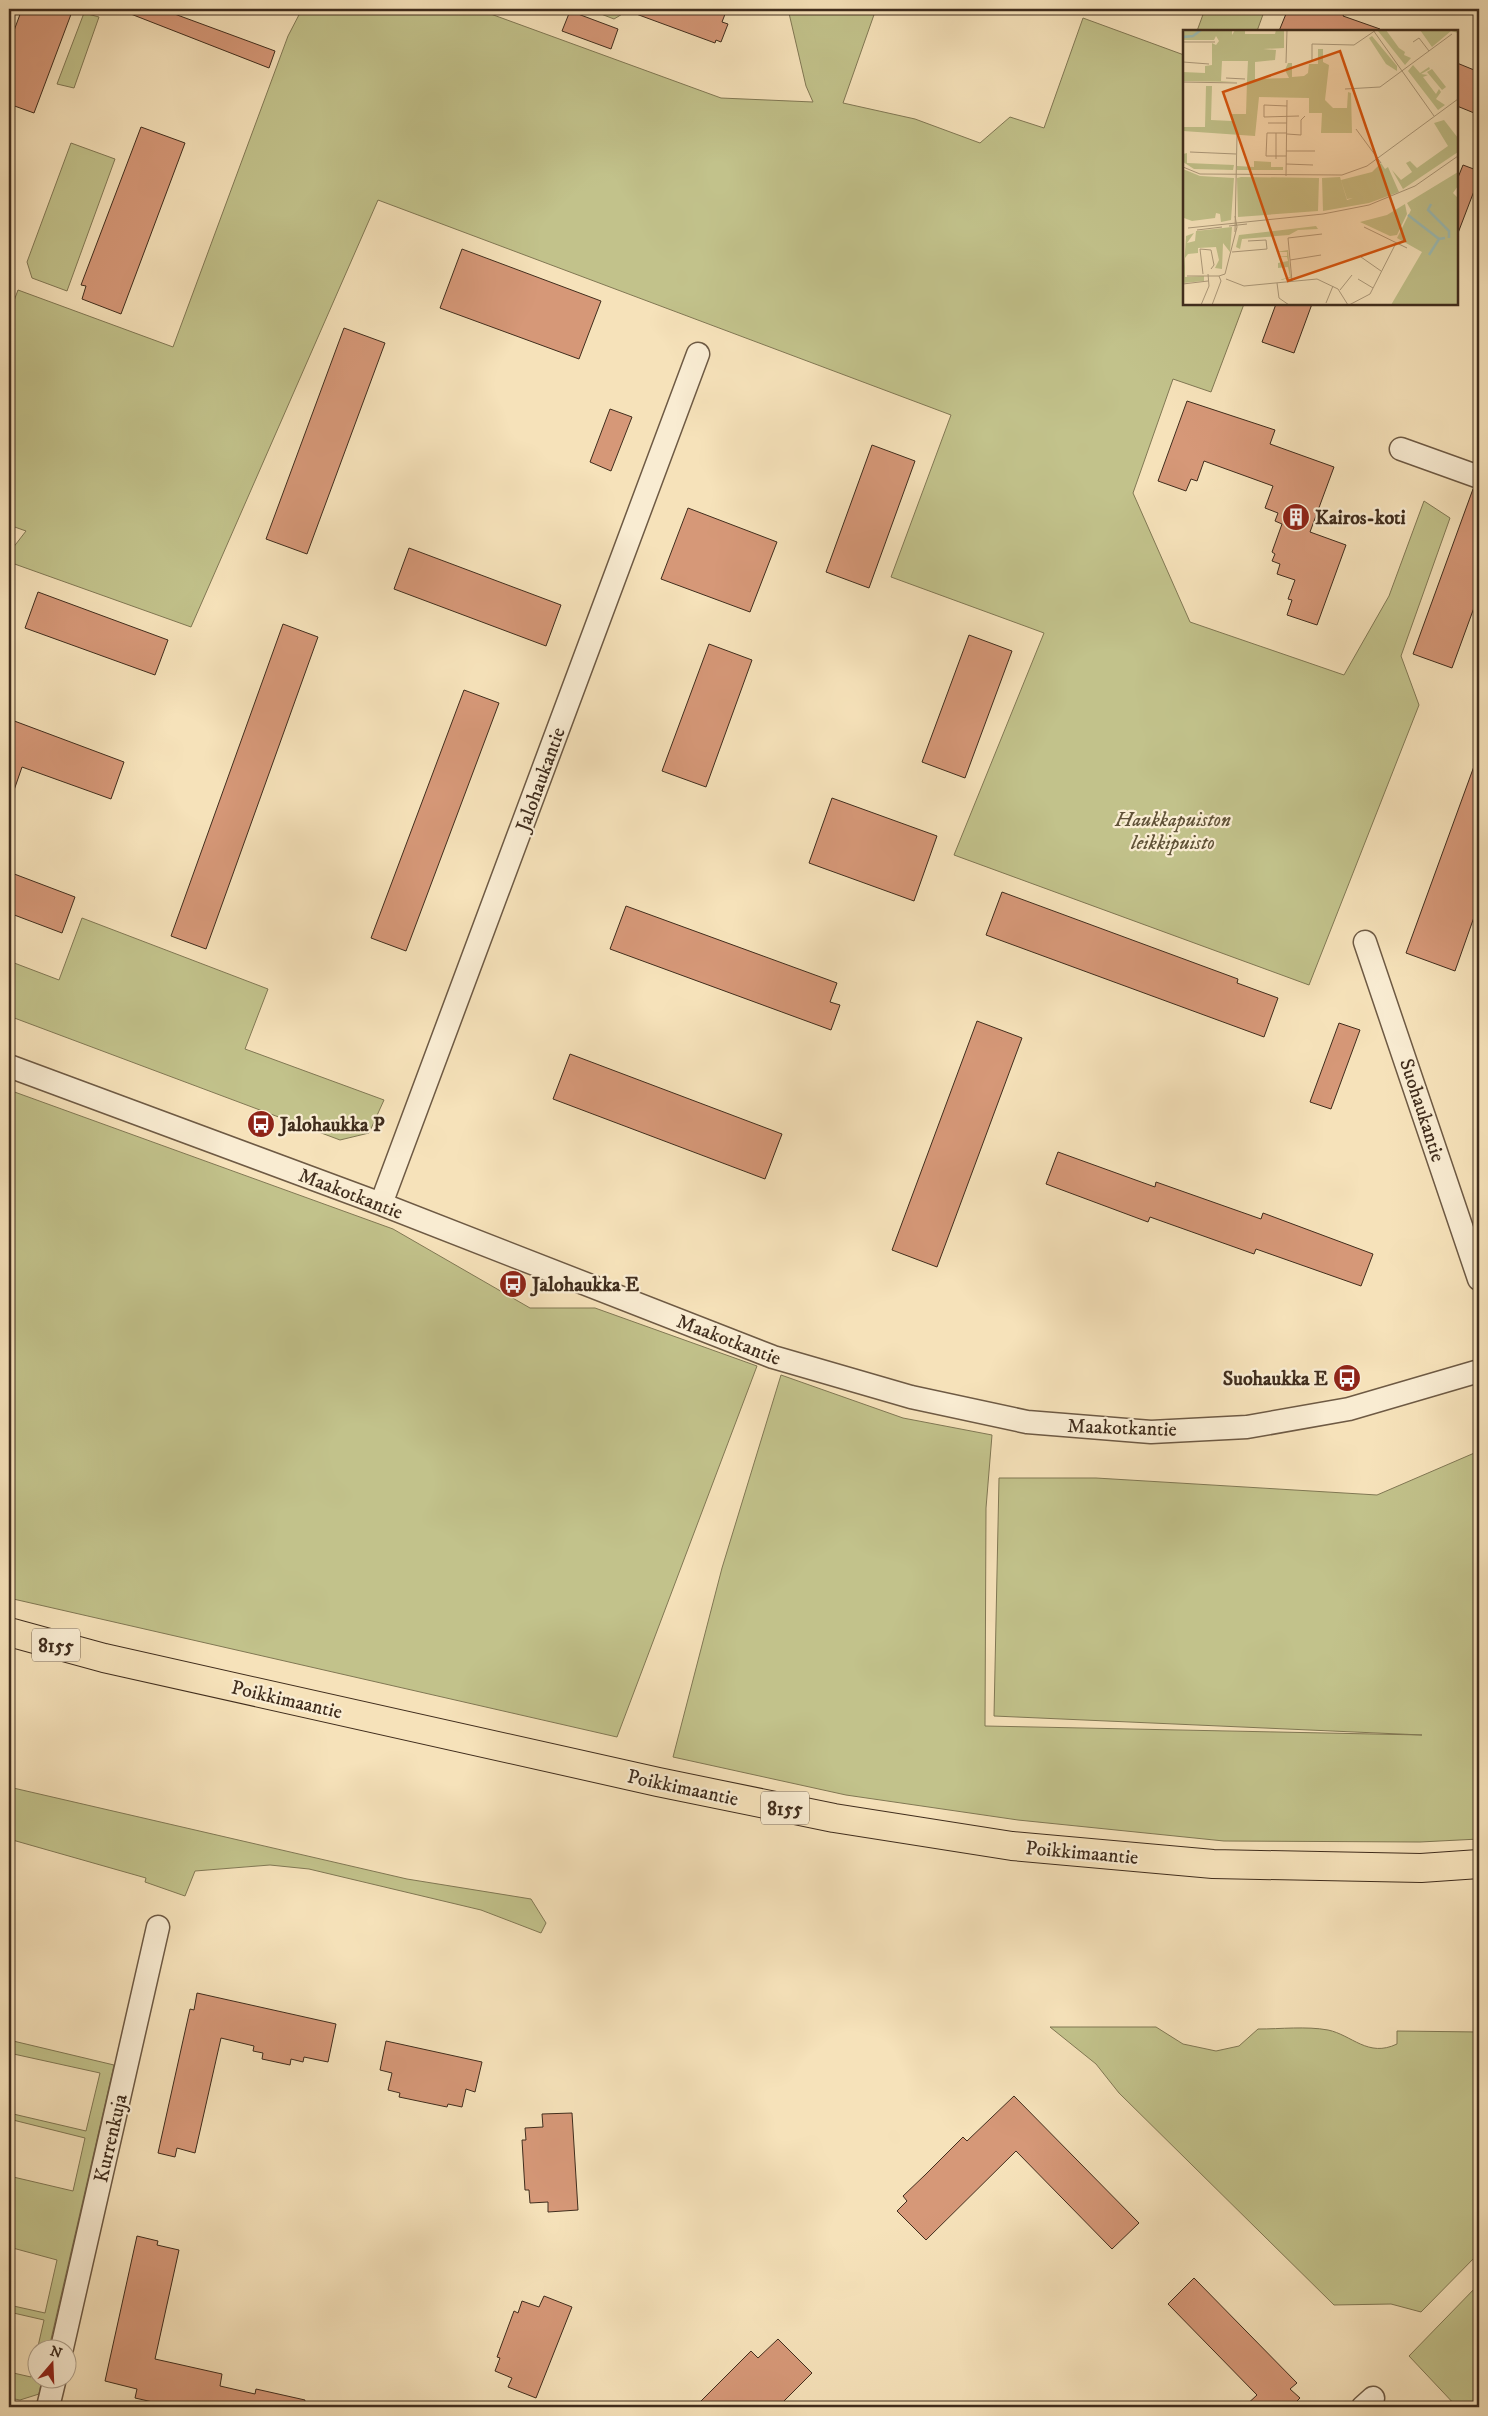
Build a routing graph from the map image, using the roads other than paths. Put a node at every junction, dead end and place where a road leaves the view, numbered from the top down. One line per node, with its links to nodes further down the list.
1 (698, 354): 6 (street, Jalohaukantie)
2 (1401, 449): 3 (street)
3 (1479, 477)
4 (1365, 942): 7 (street, Suohaukantie)
5 (9, 1066): 6 (street, Maakotkantie)
6 (381, 1204): 8 (street, Maakotkantie)
7 (1479, 1279)
8 (1479, 1371)
9 (9, 1632): 11 (main road, Poikkimaantie / 8155)
10 (9, 1646): 11 (main road, Poikkimaantie / 8155)
11 (104, 1658): 12 (main road, Poikkimaantie / 8155)
12 (1479, 1864)
13 (158, 1927): 14 (street, Kurrenkuja)
14 (64, 2338)
15 (53, 2388): 16 (street)
16 (48, 2407)

